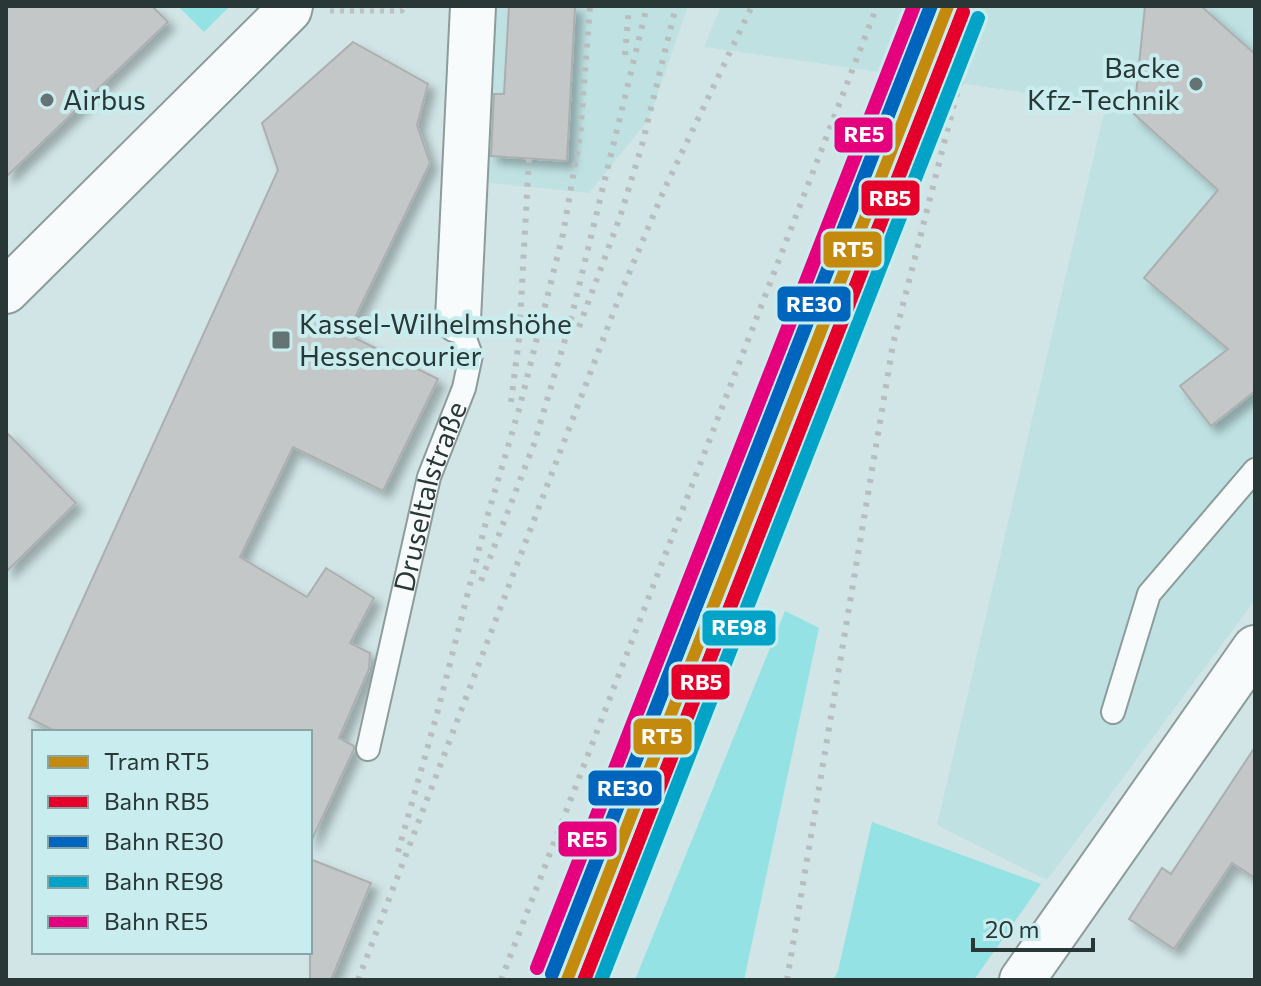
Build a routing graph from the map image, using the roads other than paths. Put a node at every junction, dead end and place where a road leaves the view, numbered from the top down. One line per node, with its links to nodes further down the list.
1 (473, 6): 4 (street, Druseltalstraße)
2 (289, 8): 3 (street)
3 (6, 291)
4 (458, 320): 8 (lane, Druseltalstraße)
5 (1255, 470): 7 (lane)
6 (1255, 648): 9 (street)
7 (1113, 712)
8 (368, 749)
9 (1022, 980)

